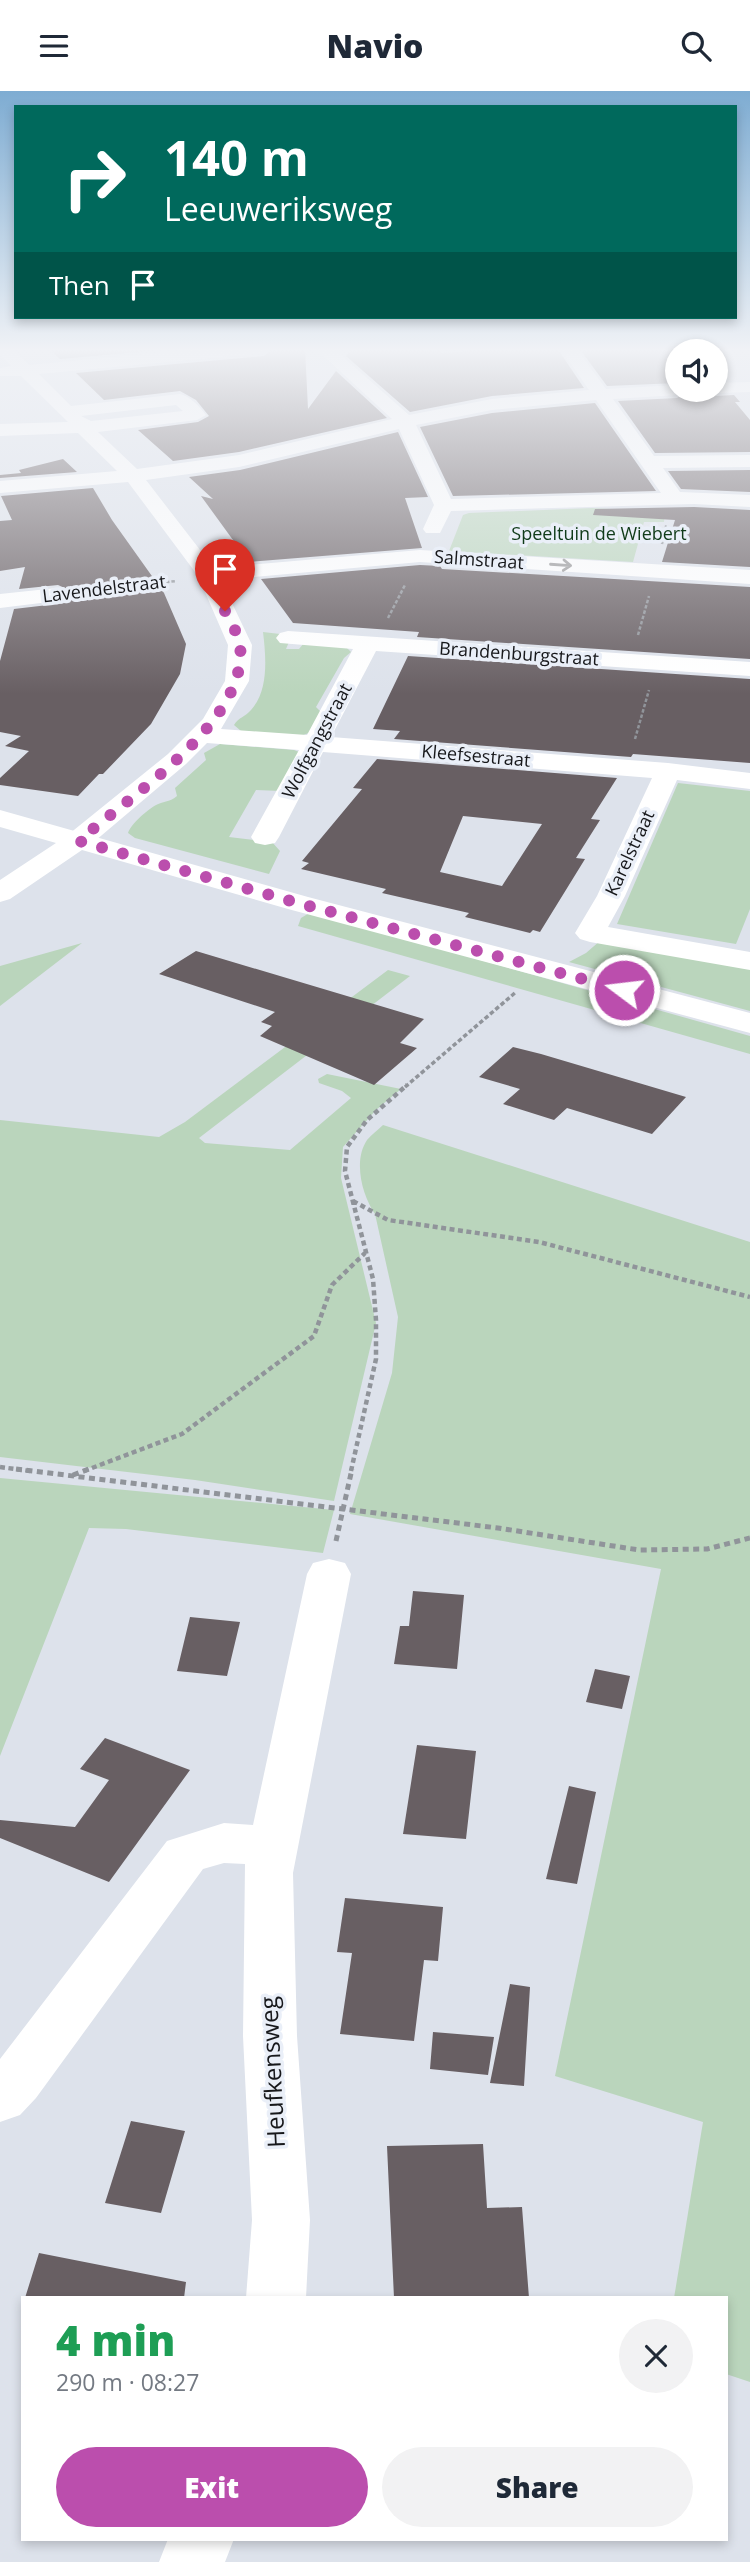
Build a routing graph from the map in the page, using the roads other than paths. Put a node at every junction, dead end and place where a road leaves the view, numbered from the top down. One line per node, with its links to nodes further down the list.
1 (117, 463): 5 (street)
2 (226, 463): 5 (street)
3 (425, 463): 9 (street)
4 (651, 463): 7 (street)
5 (133, 476): 6 (street); 11 (street)
6 (0, 488)
7 (675, 499): 8 (street); 9 (street)
8 (750, 501)
9 (444, 505): 10 (street)
10 (420, 556): 11 (street, Salmstraat); 12 (street, Salmstraat, one-way to 12)
11 (208, 575): 18 (street)
12 (750, 577)
13 (57, 595): 14 (street, Lavendelstraat)
14 (0, 601)
15 (288, 638): 16 (street, Brandenburgstraat)
16 (369, 644): 17 (street, Brandenburgstraat); 19 (street, Wolfgangstraat)
17 (750, 669)
18 (202, 735): 19 (street, Kleefsestraat); 24 (street)
19 (316, 743): 20 (street, Kleefsestraat); 23 (street, Wolfgangstraat)
20 (668, 771): 21 (street, Kleefsestraat); 26 (street, Karelstraat)
21 (750, 781)
22 (0, 818): 24 (street)
23 (265, 837)
24 (79, 841): 25 (street); 27 (street)
25 (0, 893)
26 (747, 953)
27 (750, 1023)
28 (328, 1574): 29 (street, Heufkensweg)
29 (273, 1846): 30 (street); 31 (street, Heufkensweg)
30 (0, 2098)
31 (276, 2296)
32 (200, 2541): 33 (street)
33 (192, 2562)

